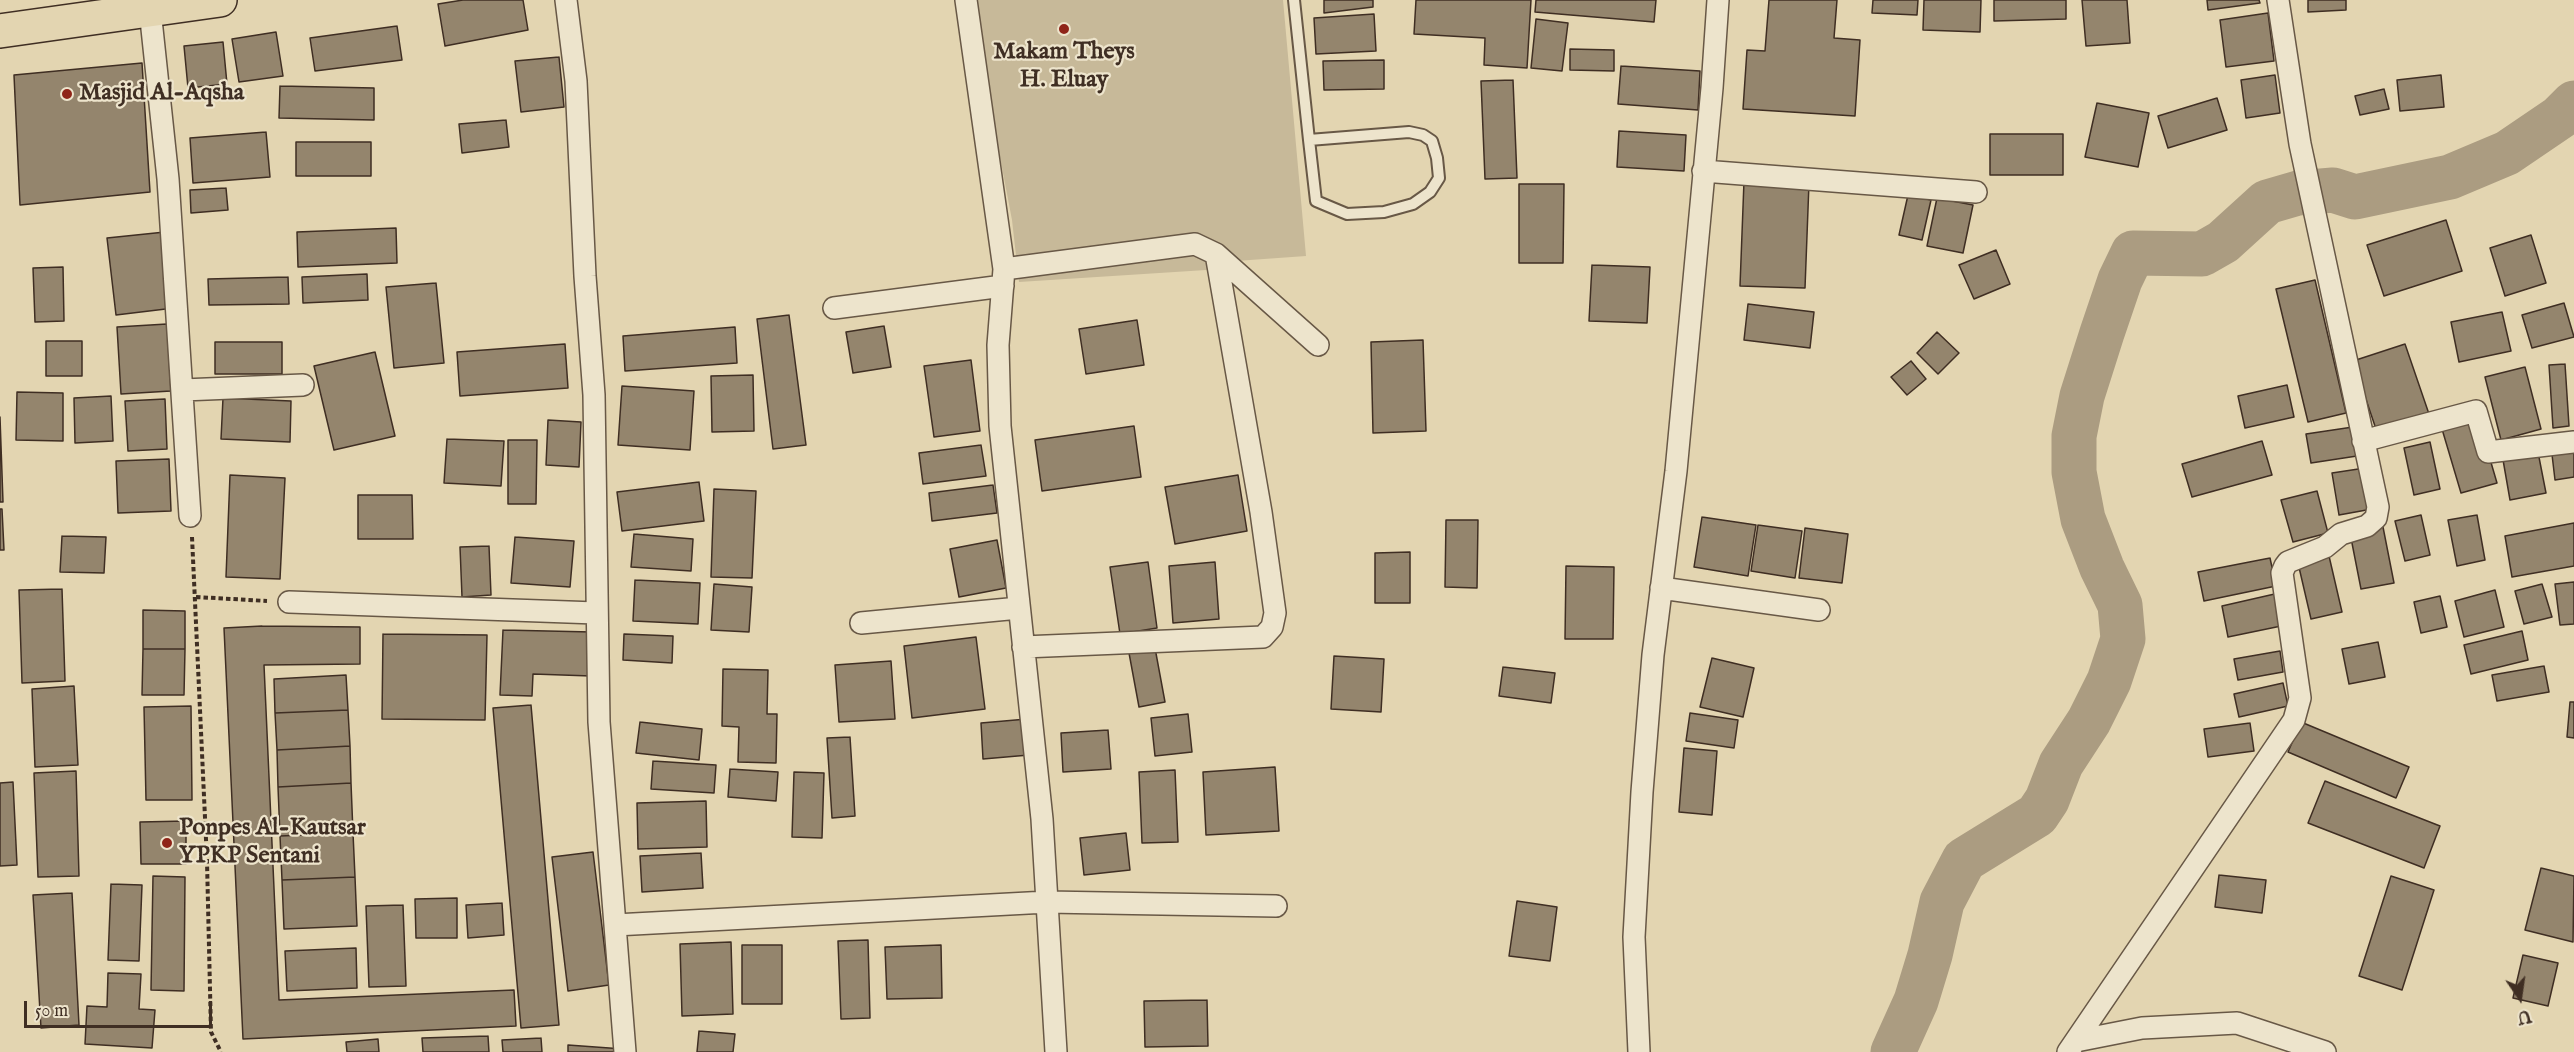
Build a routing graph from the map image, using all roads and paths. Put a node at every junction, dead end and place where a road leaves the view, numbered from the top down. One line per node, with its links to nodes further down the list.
1 (220, 0): 7 (highway)
2 (566, 0): 26 (street)
3 (966, 0): 13 (street)
4 (1294, 0): 9 (lane)
5 (1718, 0): 10 (street)
6 (2278, 0): 18 (street)
7 (150, 10): 8 (highway); 17 (street)
8 (0, 31)
9 (1309, 140): 9 (lane)
10 (1703, 171): 11 (street); 21 (street)
11 (1976, 192)
12 (1216, 254): 13 (street); 15 (street); 28 (street)
13 (1004, 277): 14 (street); 24 (street)
14 (834, 308)
15 (1318, 345)
16 (303, 385): 17 (street)
17 (183, 390): 20 (street)
18 (2363, 441): 19 (street); 32 (street)
19 (2574, 442)
20 (190, 516): 22 (path)
21 (1661, 588): 25 (street); 36 (street)
22 (196, 597): 23 (path); 33 (path)
23 (289, 602): 26 (street)
24 (1019, 608): 27 (street); 28 (street)
25 (1819, 610)
26 (596, 613): 31 (street)
27 (861, 623)
28 (1023, 647): 29 (street)
29 (1047, 902): 30 (street); 31 (street); 35 (street)
30 (1276, 906)
31 (615, 925): 34 (street)
32 (2072, 1046): 37 (street)
33 (221, 1052)
34 (625, 1052)
35 (1056, 1052)
36 (1639, 1052)
37 (2325, 1052)

